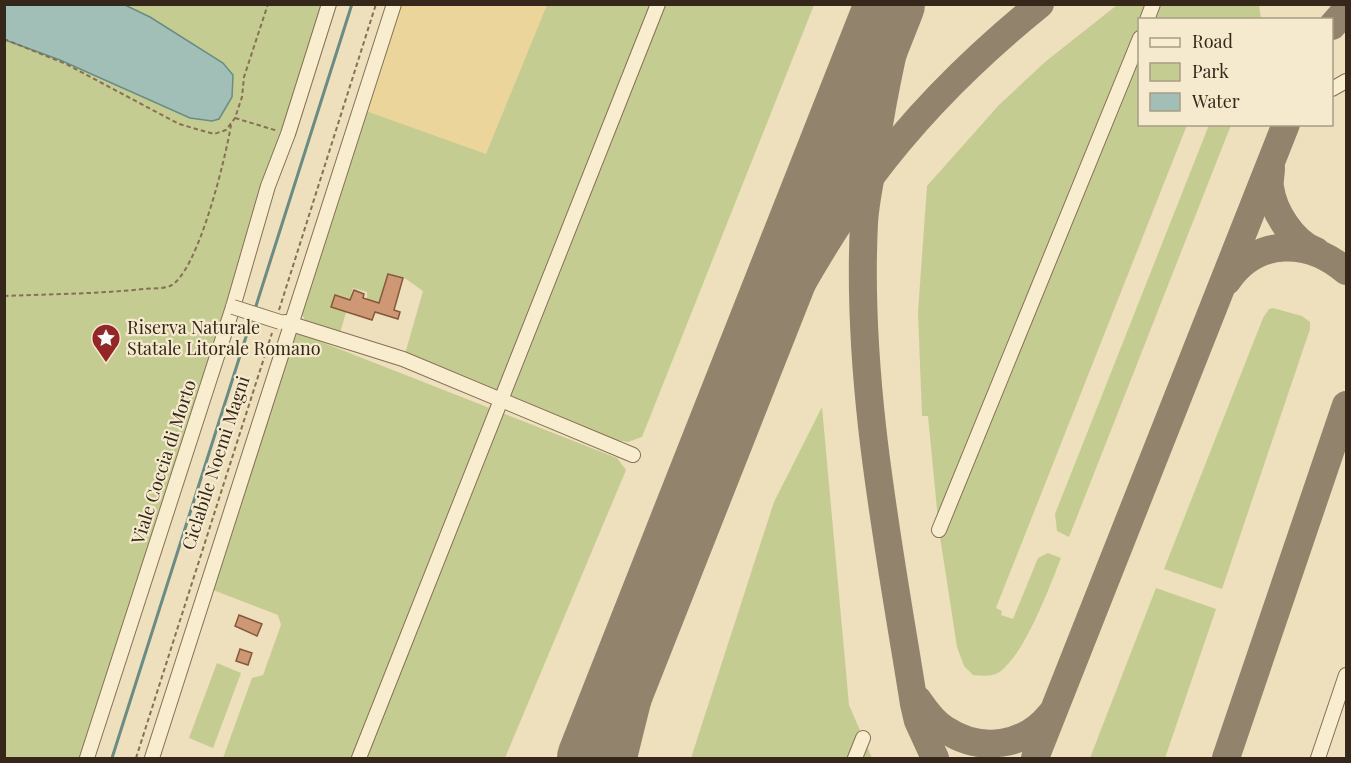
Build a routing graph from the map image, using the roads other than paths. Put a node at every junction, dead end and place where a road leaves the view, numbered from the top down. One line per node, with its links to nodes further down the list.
1 (329, 4): 7 (street, Viale Coccia di Morto)
2 (394, 4): 8 (street)
3 (658, 4): 15 (street)
4 (1138, 43): 10 (street)
5 (1347, 81): 6 (street)
6 (1333, 88)
7 (234, 307): 8 (street, bridge); 13 (street, Viale Coccia di Morto)
8 (280, 323): 9 (street); 14 (street)
9 (633, 455)
10 (939, 530)
11 (1347, 675): 17 (street)
12 (863, 738): 16 (street)
13 (87, 759)
14 (153, 759)
15 (359, 759)
16 (855, 759)
17 (1318, 759)

